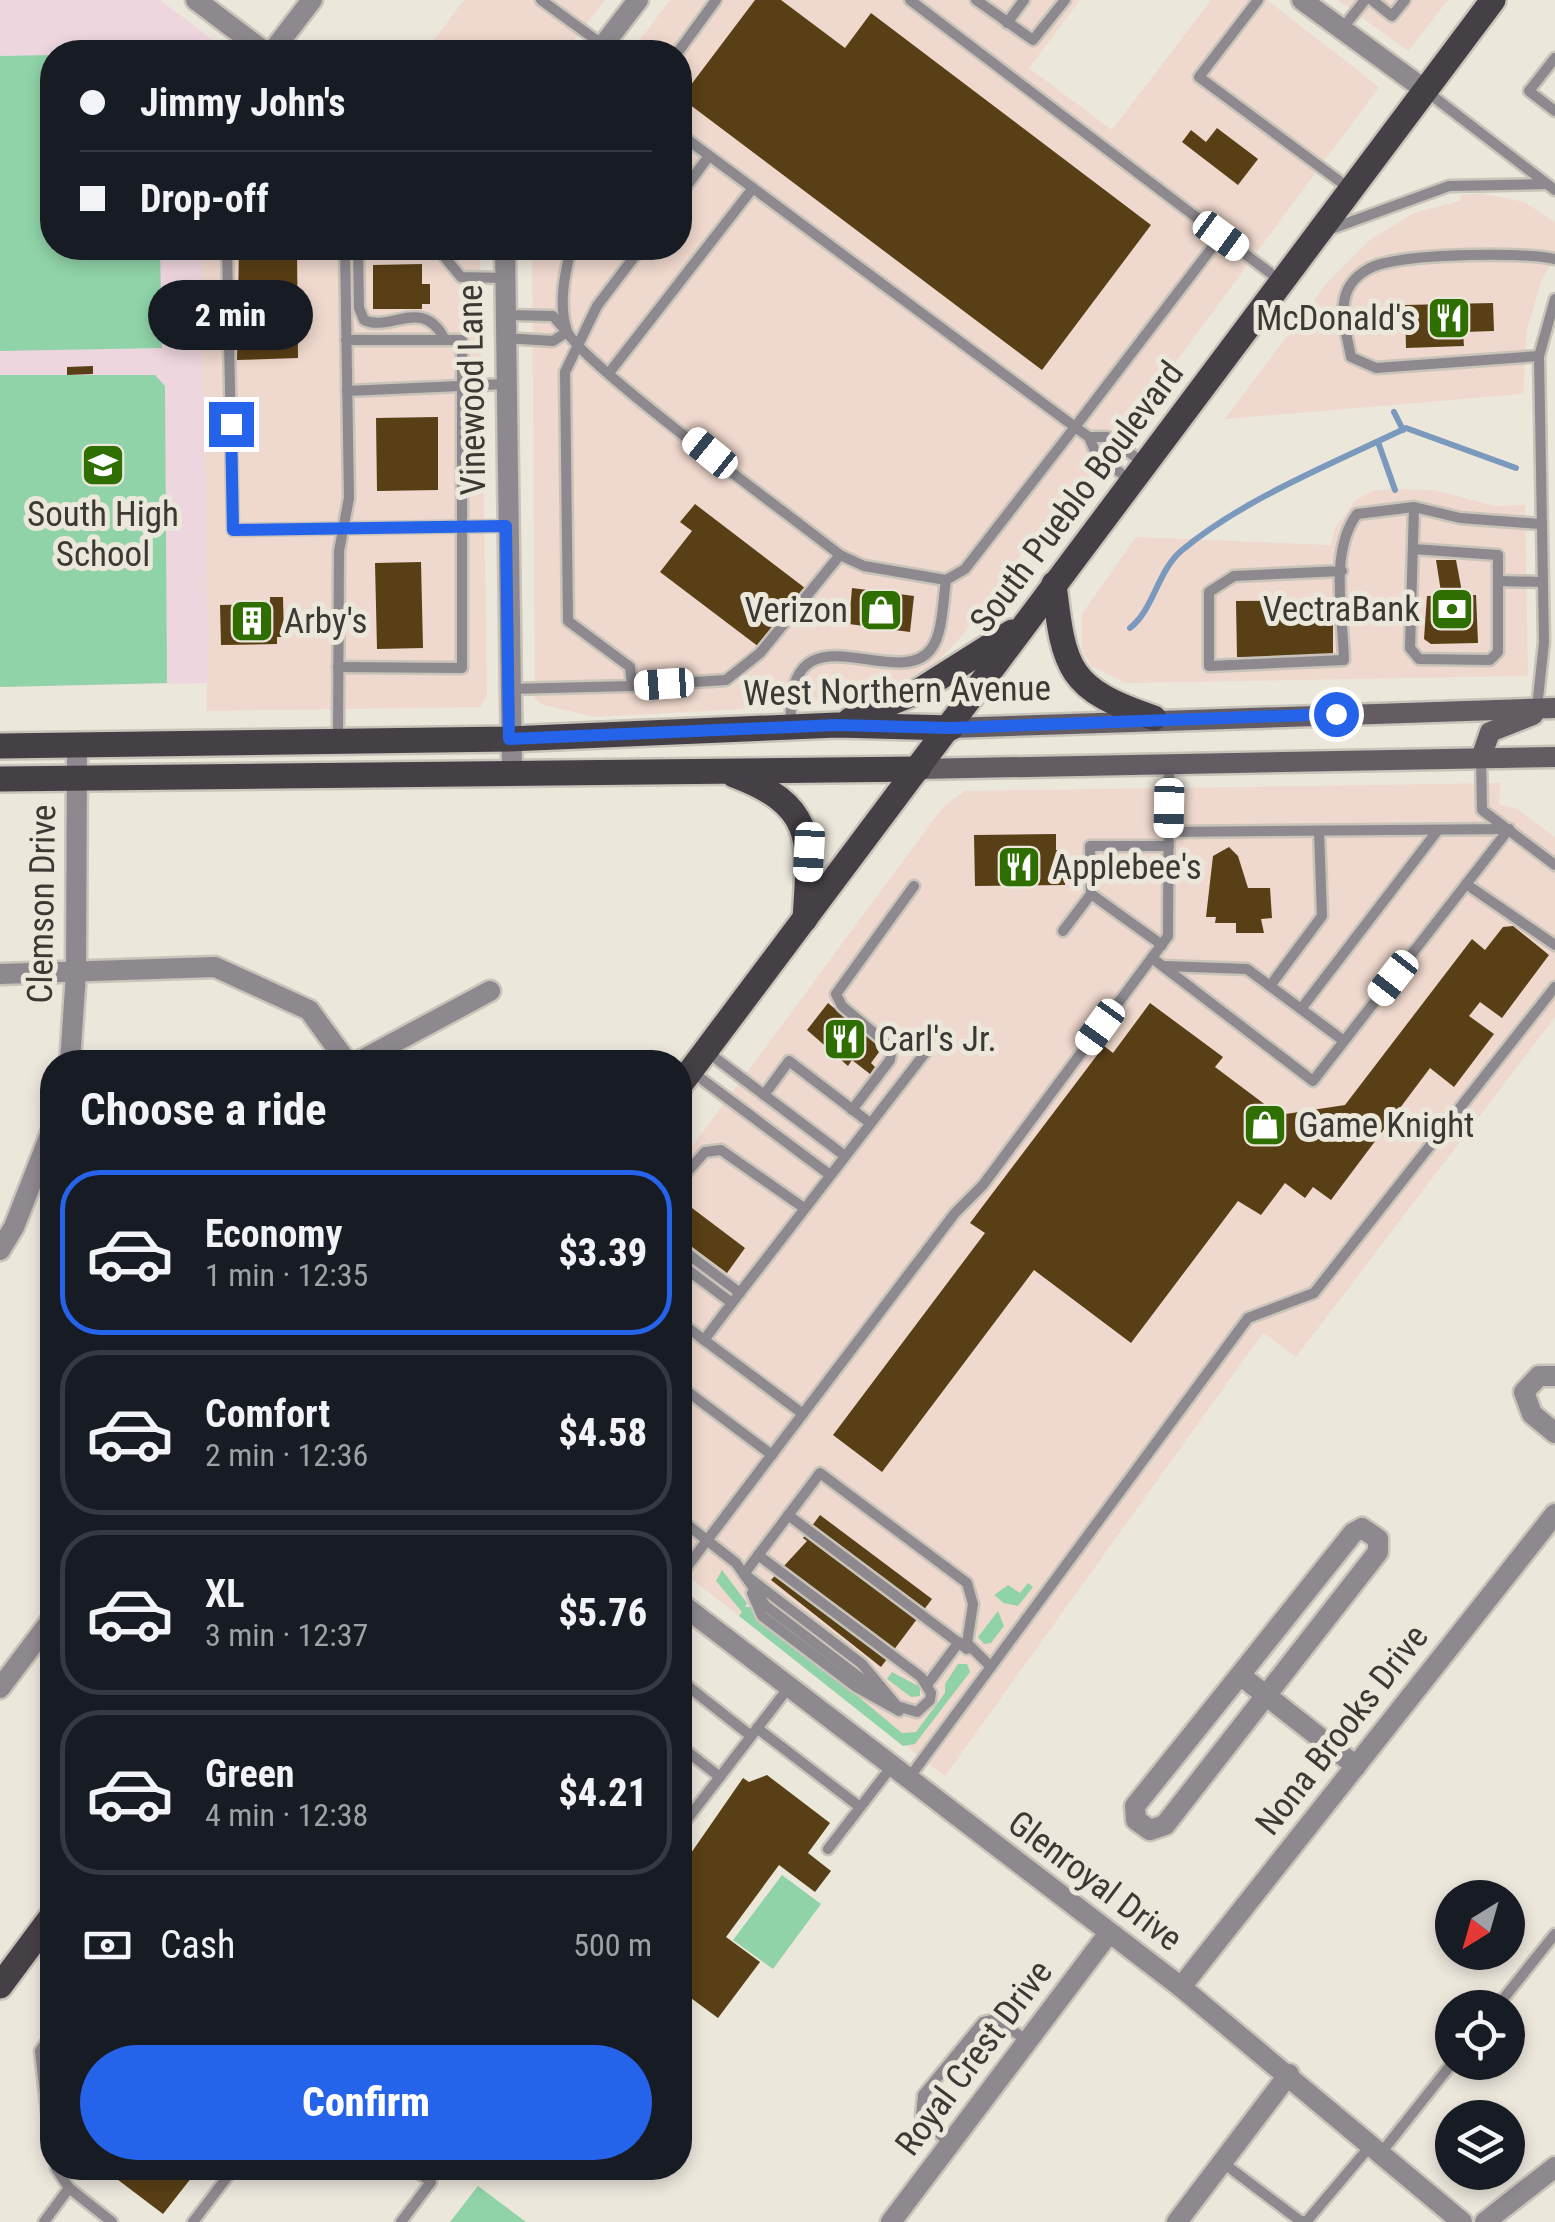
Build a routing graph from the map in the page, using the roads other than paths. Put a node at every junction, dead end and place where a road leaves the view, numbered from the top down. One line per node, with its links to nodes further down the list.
1 (196, 0): 17 (street)
2 (312, 0): 18 (street)
3 (541, 0): 19 (lane)
4 (638, 0): 20 (street)
5 (716, 0): 21 (lane)
6 (910, 0): 32 (lane)
7 (976, 0): 15 (lane)
8 (1024, 0): 15 (lane)
9 (1065, 0): 15 (lane)
10 (1258, 0): 30 (lane)
11 (1302, 0): 16 (street)
12 (1368, 0): 13 (lane); 16 (lane)
13 (1405, 0)
14 (1494, 0): 23 (main road, South Pueblo Boulevard)
15 (1006, 23)
16 (1342, 30): 23 (street)
17 (250, 40)
18 (277, 40)
19 (589, 40)
20 (607, 40)
21 (687, 40)
22 (1555, 58): 24 (lane)
23 (1425, 90): 28 (lane); 30 (main road, South Pueblo Boulevard)
24 (1555, 111)
25 (692, 143): 26 (lane)
26 (709, 156): 27 (lane); 29 (lane)
27 (692, 179)
28 (1551, 187): 31 (lane)
29 (753, 188): 51 (lane); 55 (lane)
30 (1350, 190): 31 (main road, South Pueblo Boulevard)
31 (1317, 234): 42 (main road, South Pueblo Boulevard)
32 (1221, 236): 42 (lane); 55 (lane)
33 (1555, 259): 50 (lane)
34 (227, 260): 62 (lane)
35 (345, 260): 47 (lane)
36 (358, 260): 48 (lane)
37 (446, 260): 41 (lane)
38 (505, 260): 41 (street, Vinewood Lane)
39 (568, 260): 45 (lane)
40 (632, 260): 49 (lane)
41 (504, 278): 44 (street, Vinewood Lane)
42 (1282, 282): 57 (main road, South Pueblo Boulevard)
43 (1555, 298): 50 (lane)
44 (504, 315): 45 (lane); 46 (street, Vinewood Lane)
45 (568, 332): 46 (lane); 49 (lane)
46 (504, 338): 52 (street, Vinewood Lane)
47 (346, 340): 48 (lane); 54 (lane)
48 (444, 340): 53 (lane)
49 (577, 344): 51 (lane); 72 (lane)
50 (1539, 356): 59 (lane)
51 (609, 373): 64 (lane)
52 (505, 384): 53 (lane); 61 (street, Vinewood Lane)
53 (462, 385): 54 (lane); 60 (lane)
54 (347, 391): 62 (lane)
55 (1075, 427): 56 (lane); 66 (lane)
56 (1089, 437): 57 (lane); 57 (lane)
57 (1139, 472): 69 (main road, South Pueblo Boulevard)
58 (1414, 507): 59 (lane); 63 (lane); 65 (lane)
59 (1540, 524): 68 (lane)
60 (462, 525): 61 (lane); 62 (lane); 71 (lane)
61 (506, 526): 73 (street, Vinewood Lane)
62 (346, 527): 71 (lane)
63 (1413, 549): 67 (lane); 67 (lane)
64 (840, 555): 66 (lane); 72 (lane)
65 (1342, 571): 65 (lane)
66 (946, 580): 77 (lane)
67 (1499, 582): 68 (lane)
68 (1542, 582): 74 (lane)
69 (1054, 584): 70 (main road, South Pueblo Boulevard); 75 (main road)
70 (1025, 624): 76 (main road); 78 (main road, South Pueblo Boulevard)
71 (338, 668): 80 (lane)
72 (632, 686): 73 (lane)
73 (508, 689): 79 (street, Vinewood Lane)
74 (1547, 709): 75 (main road, West Northern Avenue); 84 (main road)
75 (1154, 718): 78 (main road, West Northern Avenue)
76 (837, 725): 77 (main road, West Northern Avenue); 78 (main road, West Northern Avenue)
77 (791, 726): 79 (main road, West Northern Avenue)
78 (950, 728): 86 (main road, South Pueblo Boulevard)
79 (509, 739): 80 (main road, West Northern Avenue); 88 (street, Vinewood Lane)
80 (338, 740): 82 (main road, West Northern Avenue)
81 (0, 746): 82 (main road, West Northern Avenue)
82 (78, 746): 89 (street, Clemson Drive)
83 (1555, 757): 84 (main road)
84 (1481, 758): 85 (main road); 91 (lane)
85 (1169, 762): 86 (main road); 94 (lane)
86 (918, 769): 87 (main road); 100 (main road, South Pueblo Boulevard)
87 (720, 770): 88 (main road); 100 (main road)
88 (512, 771): 89 (main road)
89 (76, 778): 90 (main road); 106 (street, Clemson Drive)
90 (0, 779)
91 (1508, 829): 92 (lane); 96 (lane); 97 (lane)
92 (1438, 830): 93 (lane); 111 (lane)
93 (1319, 831): 94 (lane); 108 (lane)
94 (1169, 832): 95 (lane)
95 (1169, 846): 99 (lane); 102 (lane)
96 (1555, 865)
97 (1466, 884): 103 (lane); 113 (lane)
98 (914, 886): 119 (lane)
99 (1091, 894): 101 (lane); 102 (lane)
100 (805, 919): 117 (main road, South Pueblo Boulevard)
101 (1063, 931)
102 (1162, 945): 104 (lane)
103 (1555, 945)
104 (1152, 958): 105 (lane); 134 (lane)
105 (1163, 966): 108 (lane); 113 (lane)
106 (76, 973): 107 (street); 114 (street, Clemson Drive); 115 (street)
107 (0, 974)
108 (1270, 986): 111 (lane)
109 (1555, 986): 148 (lane)
110 (490, 991): 116 (street)
111 (1301, 1009): 113 (lane)
112 (939, 1035): 120 (lane)
113 (1344, 1041)
114 (71, 1050)
115 (337, 1050)
116 (380, 1050)
117 (692, 1069): 118 (lane); 124 (lane)
118 (764, 1095): 119 (lane); 121 (lane)
119 (852, 1110): 120 (lane)
120 (870, 1123): 121 (lane)
121 (844, 1156): 124 (lane)
122 (40, 1160): 126 (street)
123 (692, 1167): 125 (lane)
124 (830, 1175): 125 (lane)
125 (804, 1208): 129 (lane)
126 (0, 1250)
127 (692, 1259): 129 (lane)
128 (692, 1271): 129 (lane)
129 (736, 1298): 131 (lane)
130 (692, 1331): 131 (lane)
131 (704, 1340): 134 (lane)
132 (1555, 1376): 135 (street)
133 (692, 1398): 136 (lane)
134 (803, 1414): 136 (lane)
135 (1555, 1433)
136 (772, 1455): 140 (lane)
137 (788, 1514): 141 (lane); 146 (lane); 147 (lane)
138 (1555, 1514): 158 (street, Nona Brooks Drive)
139 (692, 1529): 140 (lane)
140 (707, 1540): 142 (lane); 143 (lane)
141 (758, 1555): 143 (lane); 150 (lane)
142 (692, 1560)
143 (744, 1574): 155 (lane); 155 (lane)
144 (692, 1611): 151 (street, Glenroyal Drive)
145 (40, 1635): 152 (street)
146 (959, 1642): 147 (lane); 150 (lane)
147 (972, 1652): 148 (lane)
148 (991, 1667): 159 (lane)
149 (1240, 1675): 154 (street); 154 (street); 154 (street)
150 (927, 1684): 155 (lane)
151 (789, 1686): 156 (lane); 159 (street, Glenroyal Drive)
152 (0, 1688)
153 (692, 1688): 156 (lane)
154 (1266, 1696): 158 (street)
155 (908, 1712)
156 (754, 1732): 160 (lane); 161 (lane)
157 (692, 1755): 160 (lane)
158 (1356, 1766): 168 (street, Nona Brooks Drive)
159 (900, 1772): 161 (lane); 165 (street, Glenroyal Drive)
160 (720, 1777): 162 (lane)
161 (860, 1807): 163 (lane)
162 (692, 1814)
163 (828, 1849)
164 (40, 1932): 167 (main road)
165 (1109, 1934): 168 (street, Glenroyal Drive); 170 (street, Royal Crest Drive)
166 (1555, 1934): 169 (lane)
167 (0, 1986)
168 (1180, 1987): 171 (street, Glenroyal Drive)
169 (1510, 1990)
170 (1028, 2041): 173 (street, Royal Crest Drive); 173 (lane)
171 (1290, 2074): 174 (street, Glenroyal Drive); 175 (street)
172 (1437, 2080): 174 (lane)
173 (950, 2144): 185 (street, Royal Crest Drive)
174 (1376, 2149): 175 (lane); 187 (street, Glenroyal Drive)
175 (1222, 2162): 186 (street)
176 (1555, 2167): 188 (street)
177 (64, 2180): 180 (lane)
178 (225, 2180): 183 (lane)
179 (428, 2180): 184 (lane)
180 (69, 2188): 181 (lane); 182 (lane)
181 (44, 2222)
182 (112, 2222)
183 (193, 2222)
184 (401, 2222)
185 (891, 2222)
186 (1177, 2222)
187 (1462, 2222)
188 (1485, 2222)

